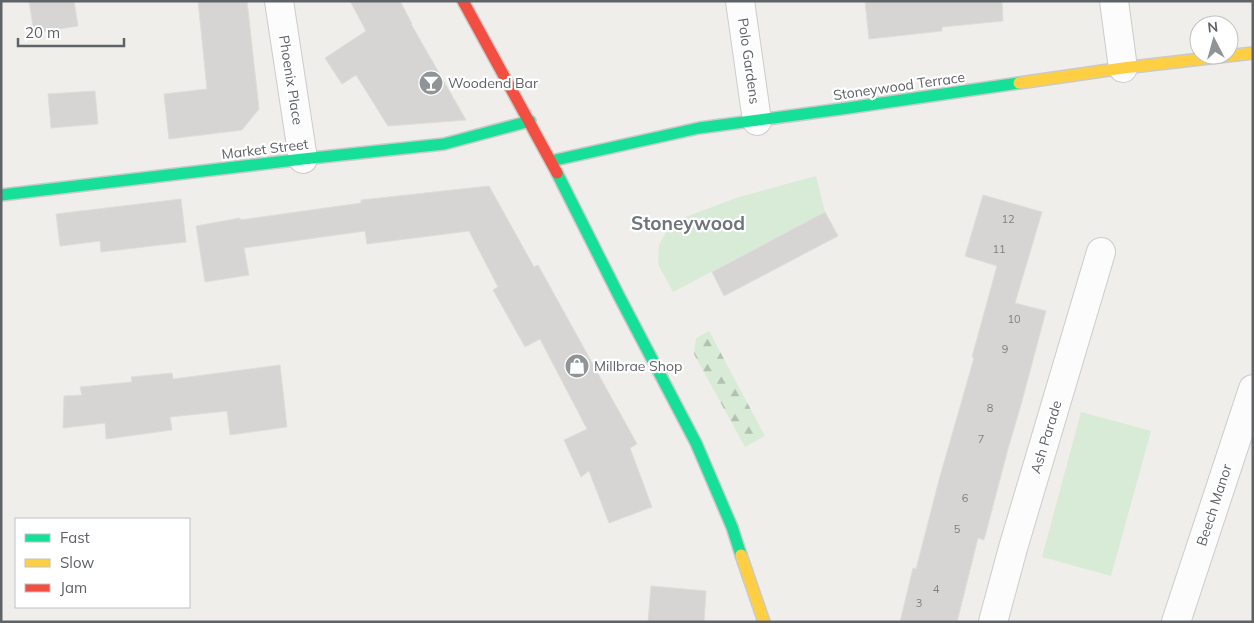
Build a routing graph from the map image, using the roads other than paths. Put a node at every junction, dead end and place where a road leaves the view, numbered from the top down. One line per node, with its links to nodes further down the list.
1 (279, 1): 9 (street, Phoenix Place)
2 (463, 1): 7 (street)
3 (740, 1): 8 (street, Polo Gardens)
4 (1114, 1): 6 (street)
5 (1253, 53): 6 (street, Stoneywood Terrace)
6 (1123, 68): 8 (street, Stoneywood Terrace)
7 (530, 121): 9 (street, Market Street); 10 (street)
8 (757, 121): 10 (street, Stoneywood Terrace)
9 (303, 159): 11 (street, Market Street)
10 (551, 161): 14 (street)
11 (1, 195)
12 (1101, 252): 15 (street, Ash Parade)
13 (1253, 389): 16 (street, Beech Manor)
14 (764, 622)
15 (993, 622)
16 (1176, 622)

